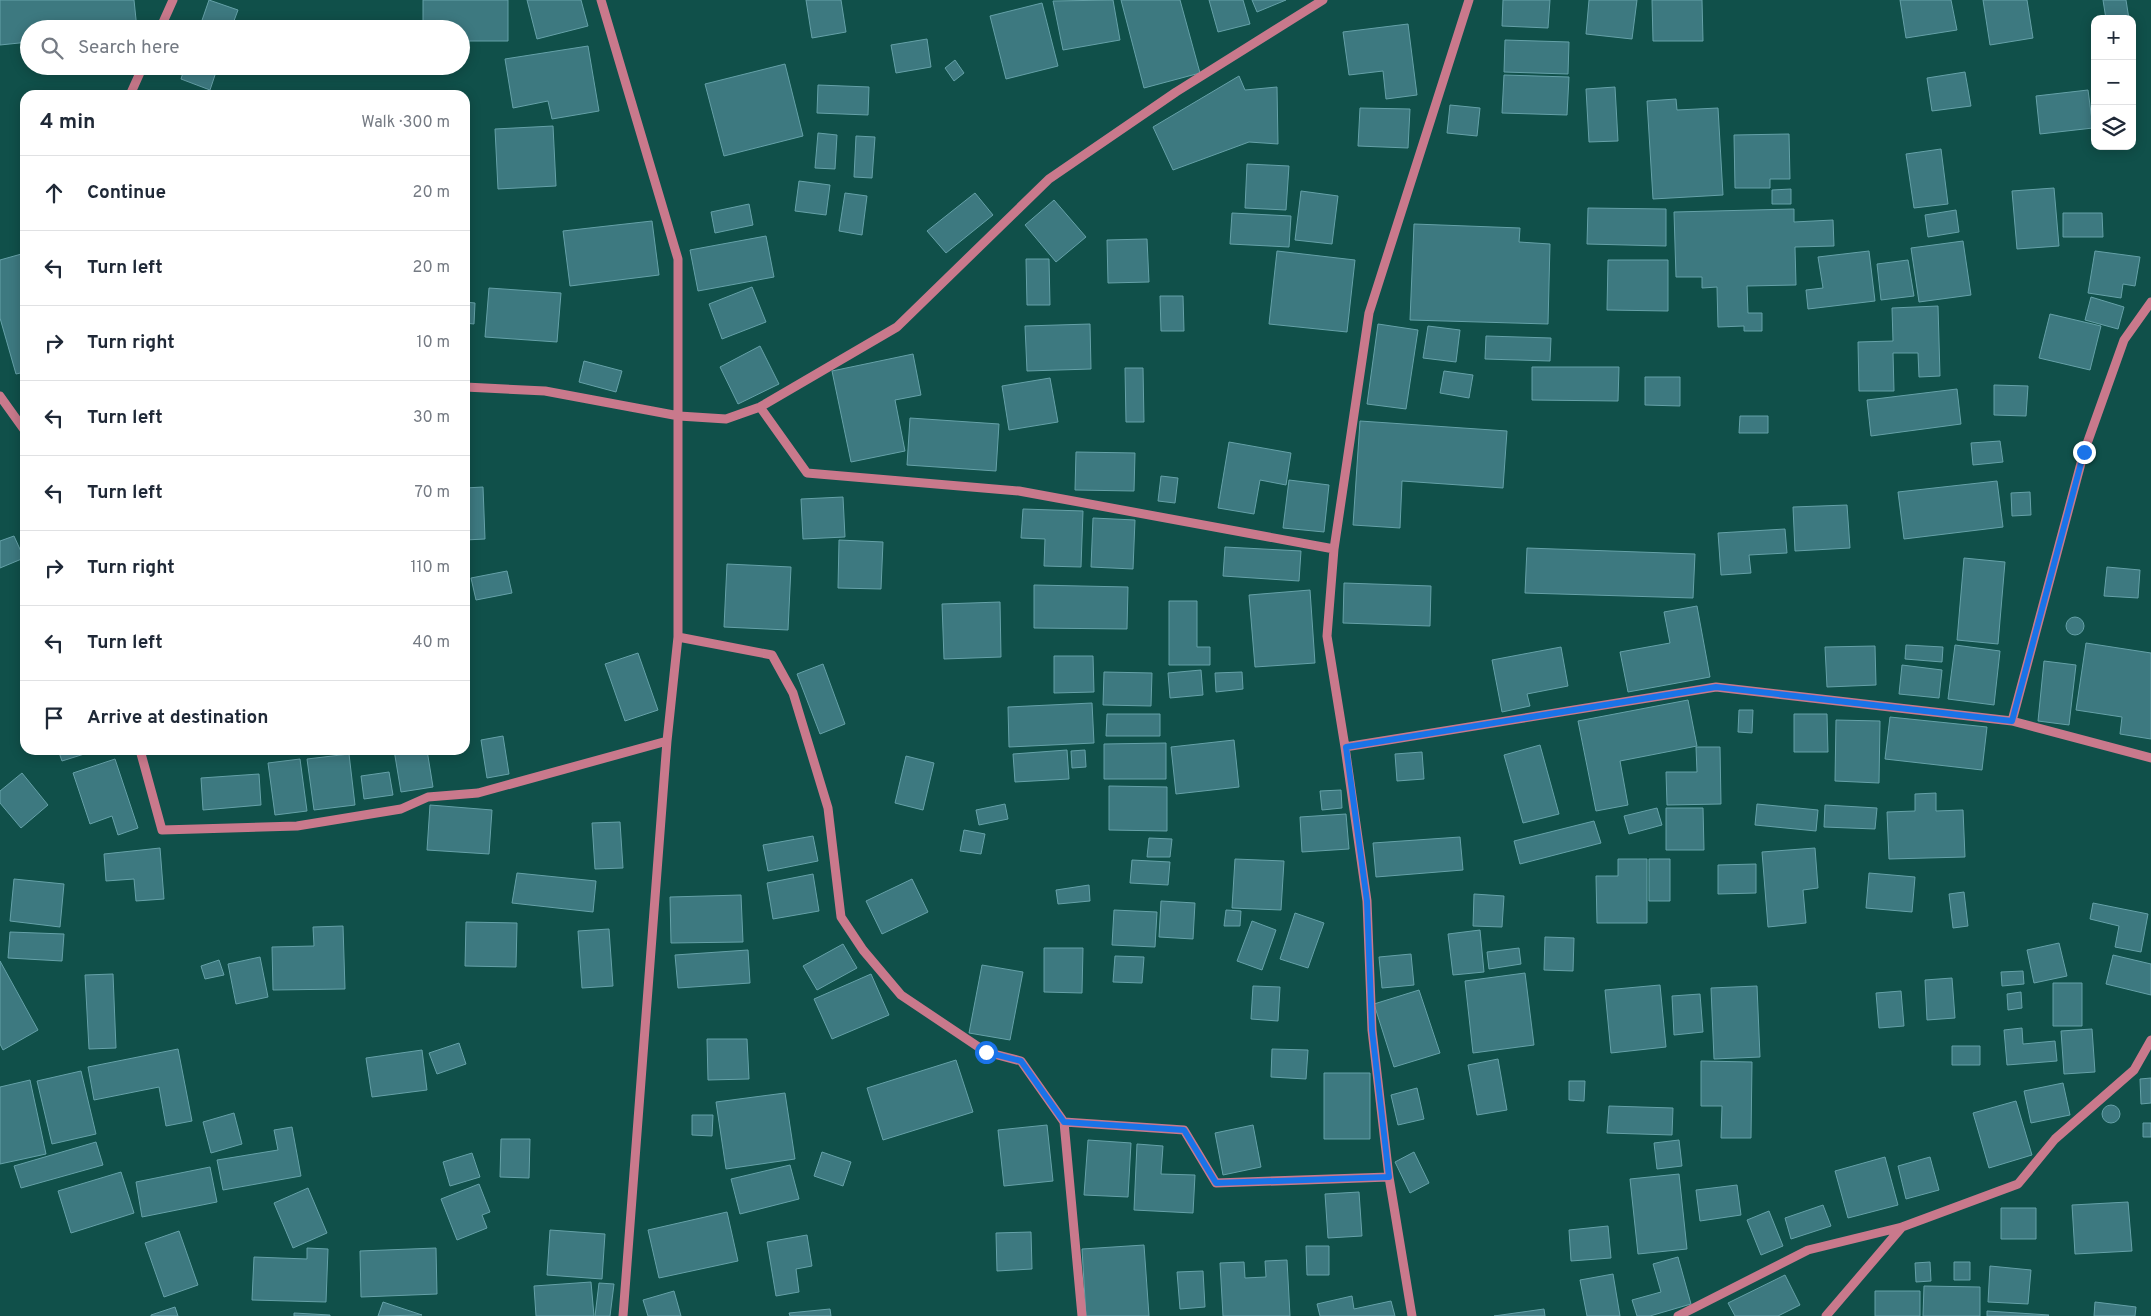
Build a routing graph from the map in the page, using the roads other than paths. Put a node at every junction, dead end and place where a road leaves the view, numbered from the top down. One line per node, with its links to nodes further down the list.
1 (173, 0): 5 (street)
2 (601, 0): 12 (street)
3 (1322, 0): 11 (street)
4 (1469, 0): 14 (street)
5 (164, 20)
6 (139, 75): 7 (street)
7 (132, 90)
8 (2151, 302): 16 (street)
9 (470, 387): 12 (street)
10 (0, 396): 13 (street)
11 (760, 407): 12 (street); 14 (street)
12 (679, 416): 15 (street)
13 (20, 424)
14 (1334, 549): 18 (street)
15 (678, 637): 17 (street); 22 (street)
16 (2012, 721): 18 (street); 20 (street)
17 (667, 741): 19 (street); 25 (street)
18 (1346, 747): 23 (street)
19 (141, 755)
20 (2151, 758)
21 (2151, 1040): 24 (street)
22 (1064, 1122): 23 (street); 26 (street)
23 (1389, 1177): 27 (street)
24 (1902, 1227): 28 (street); 29 (street)
25 (623, 1316)
26 (1082, 1316)
27 (1412, 1316)
28 (1678, 1316)
29 (1826, 1316)

